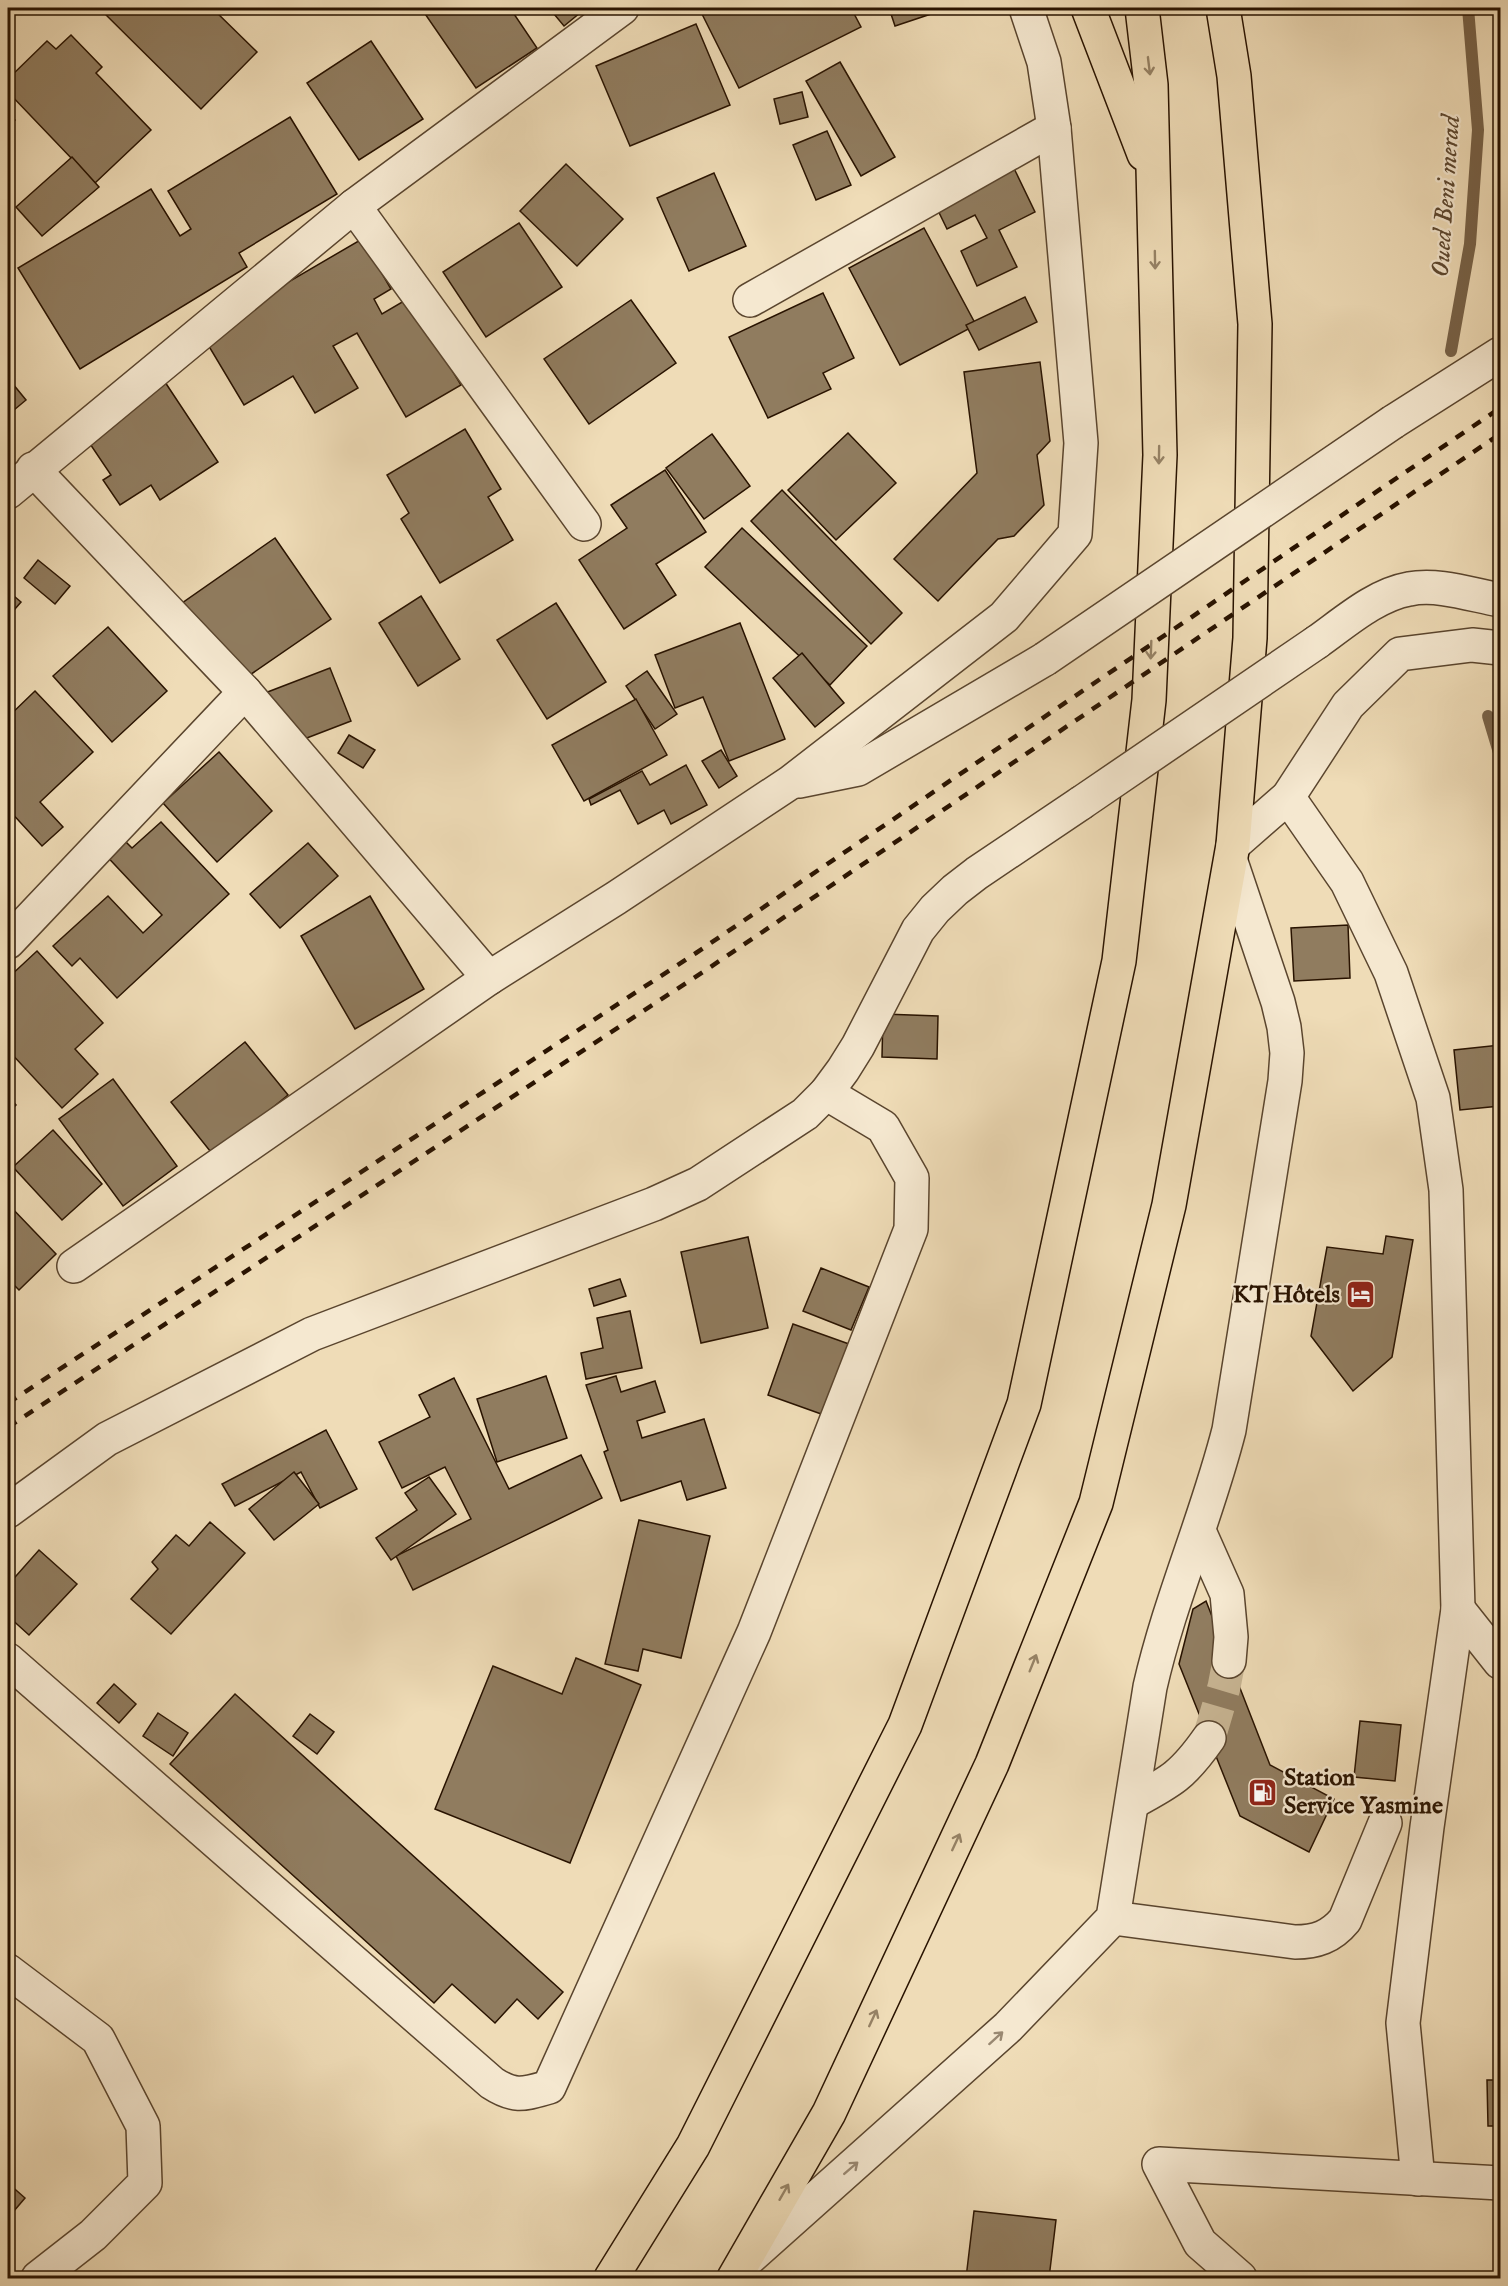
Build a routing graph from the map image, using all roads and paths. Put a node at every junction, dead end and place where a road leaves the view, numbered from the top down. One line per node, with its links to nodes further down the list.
1 (622, 8): 8 (street)
2 (1026, 8): 6 (street)
3 (1088, 8): 7 (highway)
4 (1142, 8): 7 (highway, one-way to 7)
5 (1223, 8): 19 (highway)
6 (1054, 128): 9 (street); 17 (street)
7 (1154, 179): 39 (highway, one-way to 39)
8 (354, 206): 11 (street); 13 (street)
9 (750, 300)
10 (1500, 354): 17 (street, bridge)
11 (33, 469): 12 (street); 16 (street)
12 (8, 492)
13 (584, 524)
14 (1500, 600): 22 (street, bridge)
15 (1500, 648): 18 (street)
16 (244, 692): 20 (street); 21 (street)
17 (792, 782): 21 (street)
18 (1288, 797): 19 (street); 26 (street)
19 (1232, 854): 25 (street); 37 (highway, one-way to 19)
20 (8, 942)
21 (489, 978): 23 (street)
22 (826, 1093): 24 (street); 27 (street)
23 (74, 1266)
24 (8, 1511)
25 (1199, 1531): 28 (street); 31 (street)
26 (1458, 1609): 29 (street); 35 (street)
27 (8, 1660)
28 (1229, 1661)
29 (1500, 1662)
30 (1209, 1738): 31 (street)
31 (1133, 1802): 33 (street)
32 (1385, 1823): 33 (street)
33 (1113, 1918): 37 (street, one-way to 33)
34 (8, 1971): 38 (street)
35 (1418, 2179): 36 (street); 40 (street)
36 (1500, 2183)
37 (739, 2270)
38 (38, 2278)
39 (611, 2278)
40 (1239, 2278)

